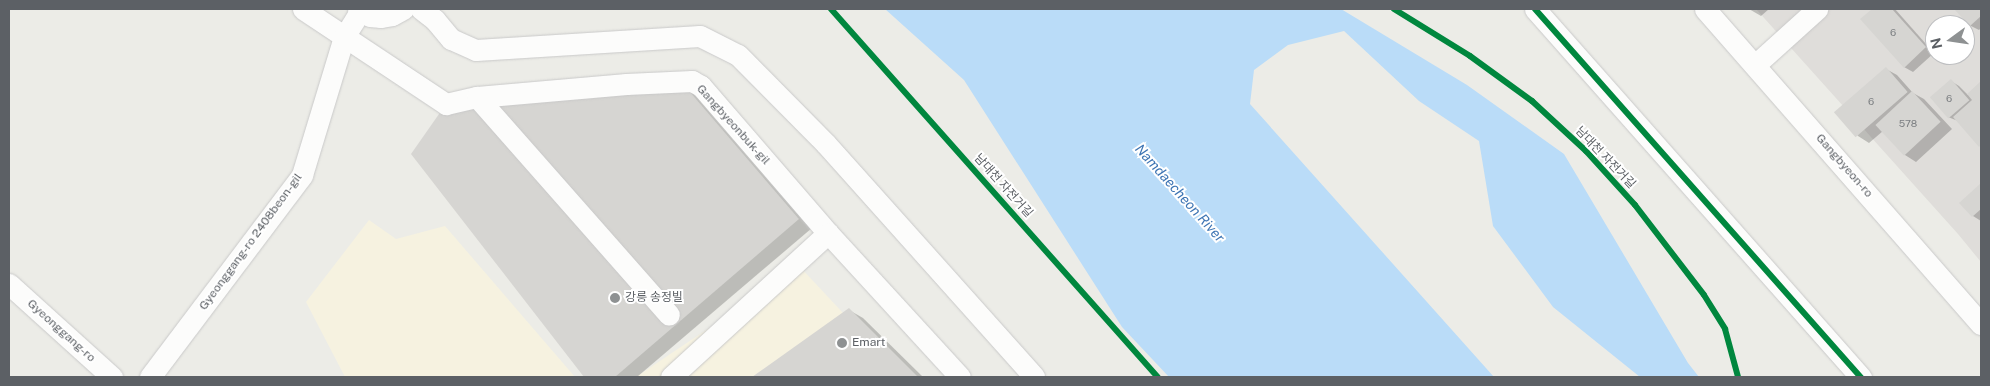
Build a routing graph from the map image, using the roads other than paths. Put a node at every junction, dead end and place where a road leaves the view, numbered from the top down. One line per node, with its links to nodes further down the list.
1 (303, 9): 8 (street, Gangbyeonbuk-gil)
2 (403, 9): 7 (street, Gyeonggang-ro 2408beon-gil)
3 (421, 9): 19 (street)
4 (1534, 9): 20 (street)
5 (1705, 9): 9 (street, Gangbyeon-ro)
6 (1817, 9): 9 (street)
7 (359, 10): 8 (street, Gyeonggang-ro 2408beon-gil)
8 (344, 37): 10 (street, Gangbyeonbuk-gil); 16 (street, Gyeonggang-ro 2408beon-gil)
9 (1755, 65): 14 (street, Gangbyeon-ro)
10 (477, 97): 11 (street, Gangbyeonbuk-gil); 13 (street)
11 (828, 233): 17 (street); 18 (street, Gangbyeonbuk-gil)
12 (9, 284): 15 (street, Gyeonggang-ro)
13 (669, 315)
14 (1981, 324)
15 (112, 377)
16 (150, 377)
17 (671, 377)
18 (960, 377)
19 (1034, 377)
20 (1861, 377)

